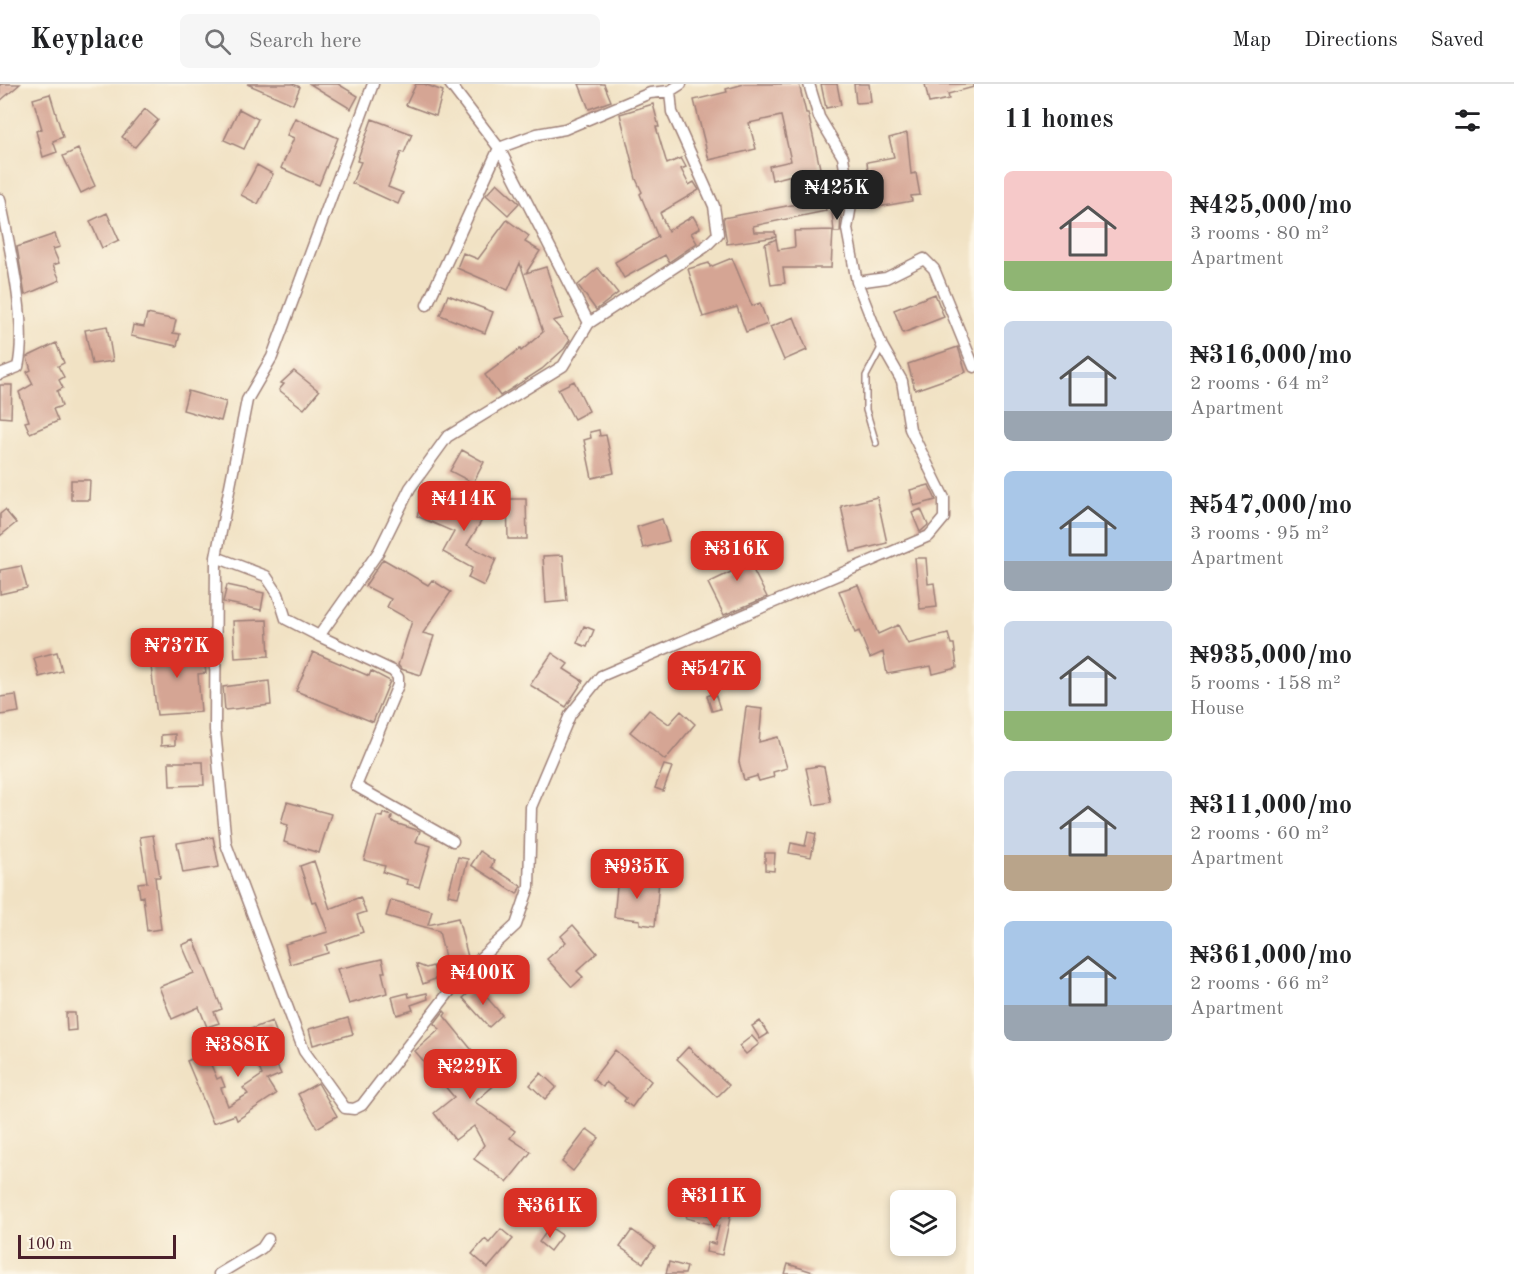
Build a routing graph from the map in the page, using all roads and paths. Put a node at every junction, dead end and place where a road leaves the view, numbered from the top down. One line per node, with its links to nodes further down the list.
1 (373, 84): 15 (street)
2 (450, 84): 6 (street)
3 (681, 84): 5 (street)
4 (809, 84): 8 (street)
5 (670, 91): 6 (street); 10 (street)
6 (499, 148): 9 (street); 10 (street)
7 (0, 199): 13 (street)
8 (857, 282): 11 (street); 12 (street)
9 (427, 305)
10 (589, 323): 16 (street)
11 (882, 346): 14 (lane); 15 (street)
12 (974, 367)
13 (0, 374)
14 (876, 443)
15 (216, 557): 16 (street)
16 (319, 636): 17 (street)
17 (453, 841)
18 (268, 1239): 19 (street)
19 (219, 1274)

